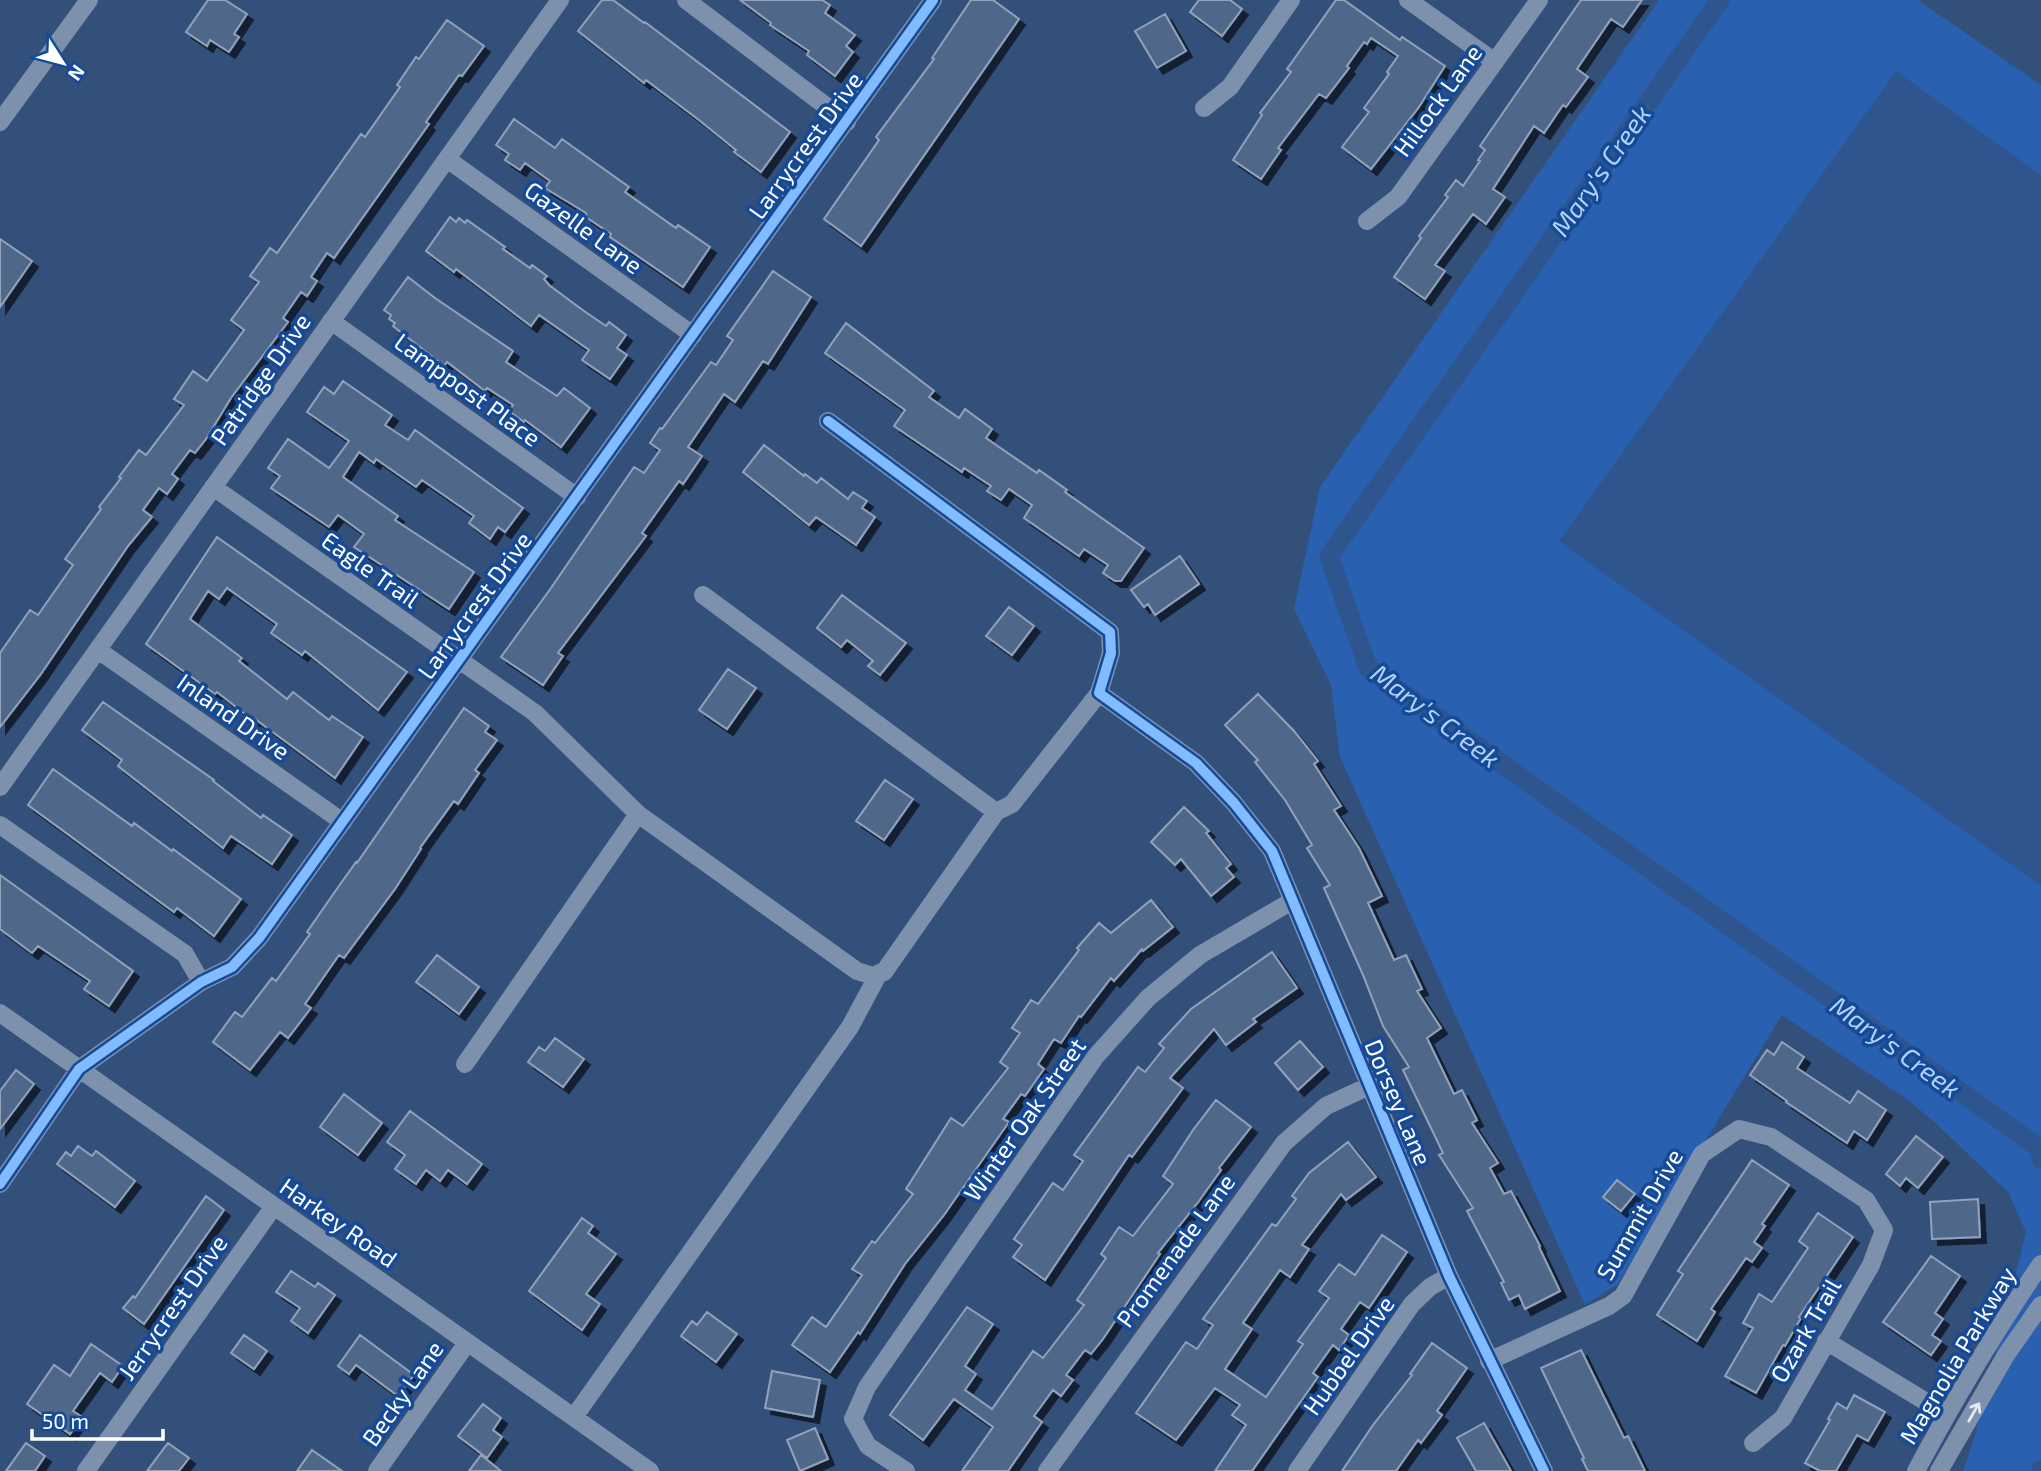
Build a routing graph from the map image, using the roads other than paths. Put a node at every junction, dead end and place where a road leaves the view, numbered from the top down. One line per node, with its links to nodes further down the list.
1 (89, 0): 10 (street)
2 (560, 0): 12 (street, Patridge Drive)
3 (686, 0): 11 (street)
4 (933, 0): 11 (street, Larrycrest Drive)
5 (1291, 0): 9 (street)
6 (1408, 0): 8 (street)
7 (1539, 0): 8 (street, Hillock Lane)
8 (1495, 62): 13 (street, Hillock Lane)
9 (1204, 108)
10 (0, 122)
11 (847, 122): 15 (street, Larrycrest Drive)
12 (447, 159): 14 (street, Patridge Drive); 15 (street, Gazelle Lane)
13 (1367, 221)
14 (331, 321): 17 (street, Patridge Drive); 18 (street, Lamppost Place)
15 (694, 335): 18 (street, Larrycrest Drive)
16 (828, 421): 22 (street)
17 (213, 487): 20 (street, Patridge Drive); 21 (street, Eagle Trail)
18 (577, 497): 21 (street, Larrycrest Drive)
19 (703, 596): 24 (street)
20 (98, 650): 23 (street, Patridge Drive); 26 (street, Inland Drive)
21 (459, 661): 25 (street, Eagle Trail); 26 (street, Larrycrest Drive)
22 (1099, 693): 24 (street); 28 (street, Dorsey Lane)
23 (0, 787)
24 (996, 812): 29 (street)
25 (638, 814): 29 (street, Eagle Trail); 32 (street)
26 (343, 822): 30 (street, Larrycrest Drive)
27 (0, 825): 30 (street)
28 (1292, 901): 34 (street, Dorsey Lane); 50 (street, Winter Oak Street)
29 (879, 973): 45 (street)
30 (201, 982): 33 (street, Larrycrest Drive)
31 (0, 1013): 33 (street, Harkey Road)
32 (465, 1064)
33 (79, 1069): 35 (street, Larrycrest Drive); 36 (street, Harkey Road)
34 (1369, 1086): 39 (street, Dorsey Lane); 51 (street, Promenade Lane)
35 (0, 1184)
36 (274, 1206): 42 (street, Harkey Road); 47 (street, Jerrycrest Drive)
37 (1884, 1230): 41 (street, Ozark Trail); 43 (street, Summit Drive)
38 (2041, 1264): 44 (street, Magnolia Parkway)
39 (1449, 1276): 43 (street, Dorsey Lane); 52 (street, Hubbel Drive)
40 (2041, 1305): 55 (street, Magnolia Parkway, one-way to 40)
41 (1826, 1341): 44 (street); 46 (street, Ozark Trail)
42 (467, 1343): 45 (street, Harkey Road); 48 (street, Becky Lane)
43 (1489, 1362): 53 (street, Dorsey Lane)
44 (1946, 1414): 54 (street, Magnolia Parkway)
45 (574, 1417): 49 (street, Harkey Road)
46 (1753, 1443)
47 (86, 1471)
48 (377, 1471)
49 (650, 1471)
50 (906, 1471)
51 (1047, 1471)
52 (1297, 1471)
53 (1544, 1471)
54 (1916, 1471)
55 (1939, 1471)

